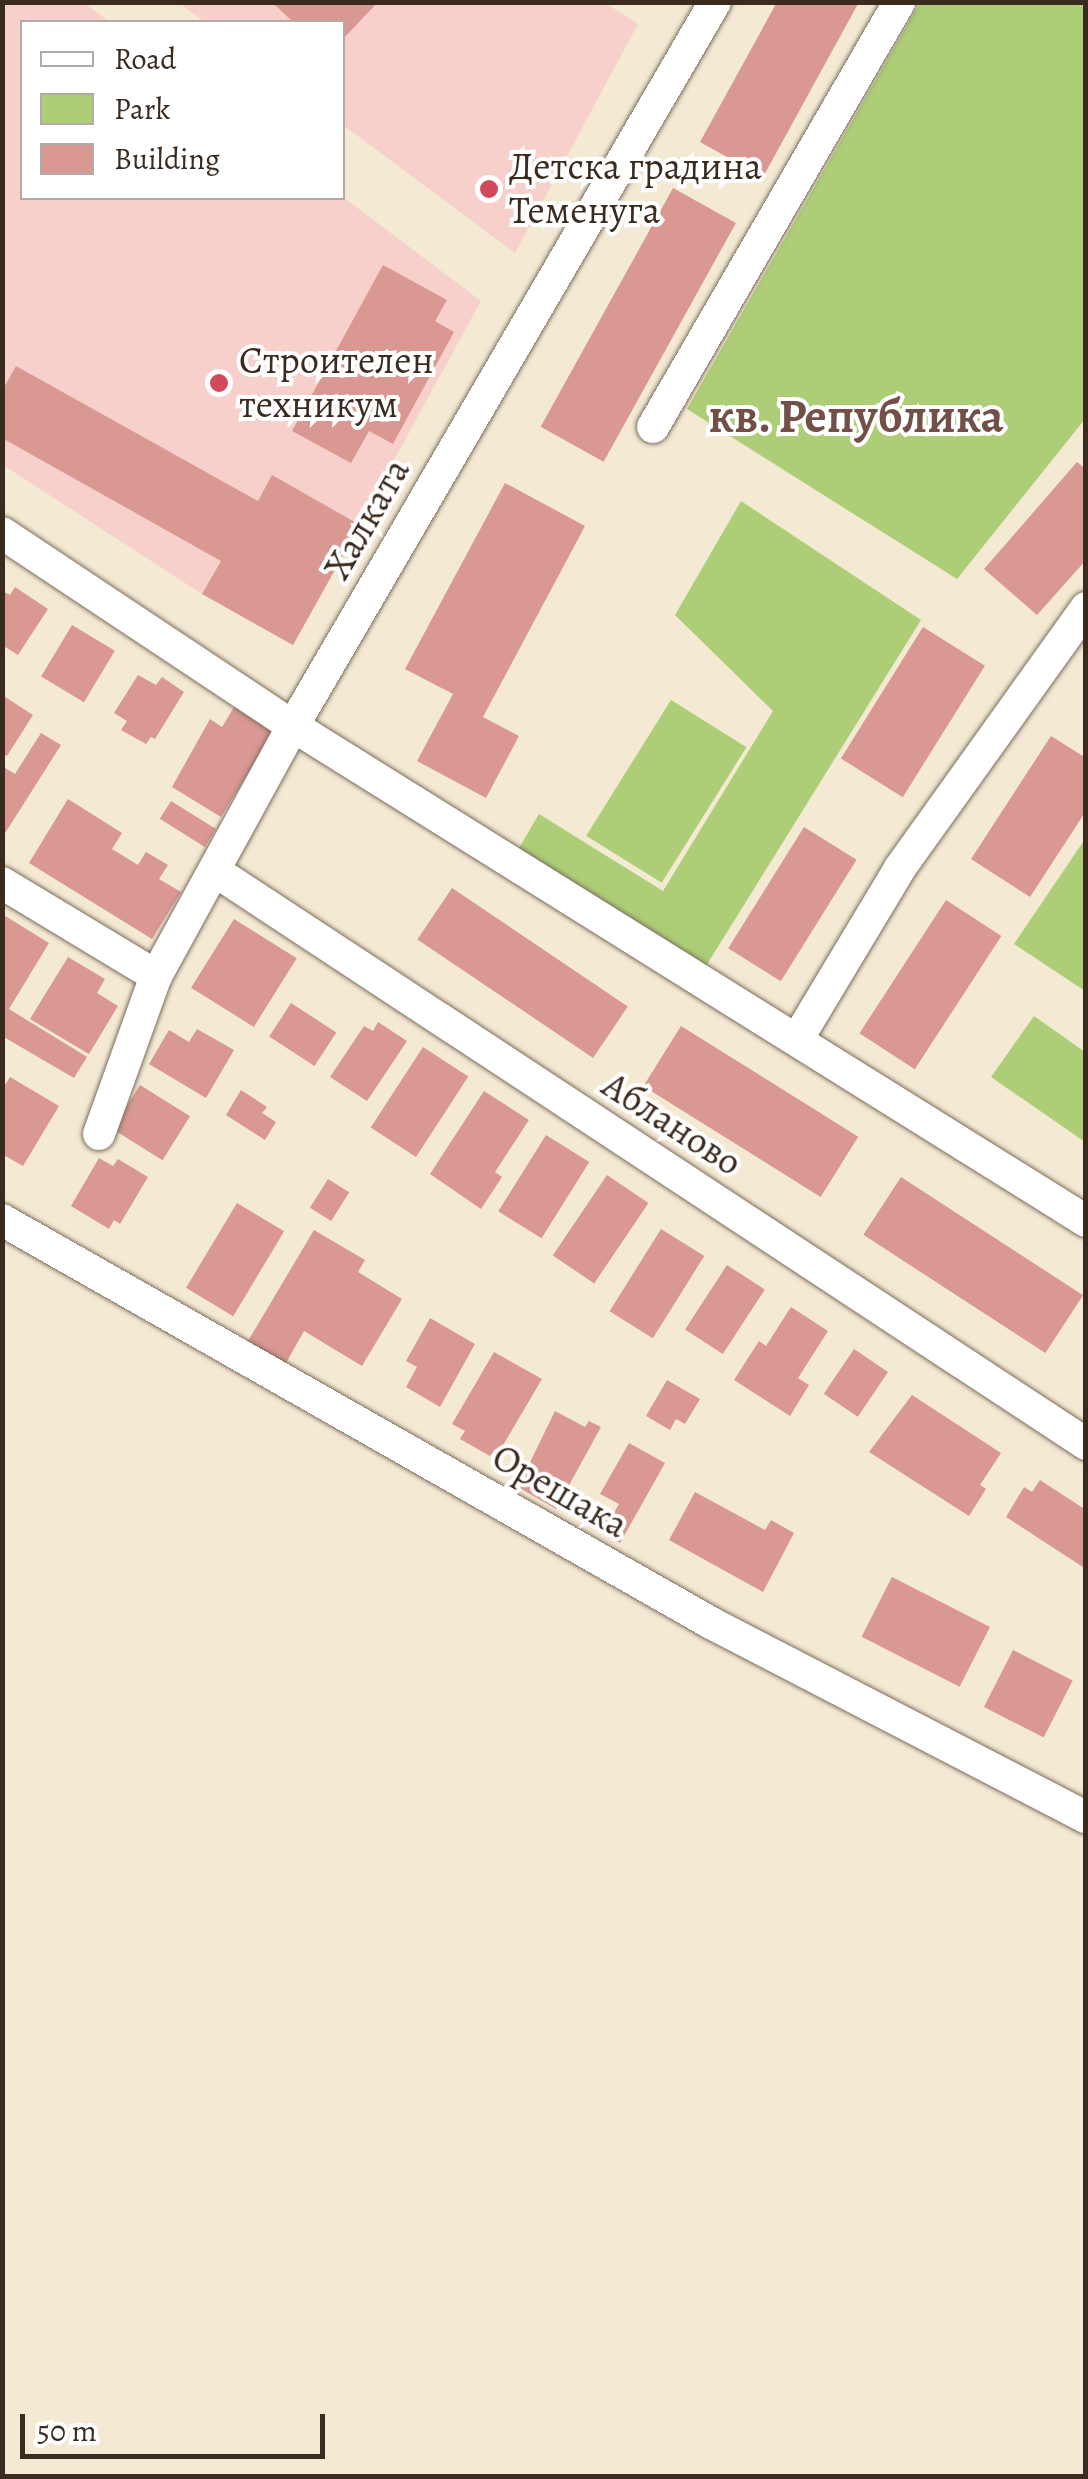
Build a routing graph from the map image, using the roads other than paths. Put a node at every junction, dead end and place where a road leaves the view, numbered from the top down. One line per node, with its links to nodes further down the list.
1 (716, 2): 6 (street, Халката)
2 (899, 2): 3 (street)
3 (653, 427)
4 (2, 533): 6 (street)
5 (1086, 608): 10 (street)
6 (293, 726): 7 (street, Халката); 10 (street)
7 (215, 870): 9 (street, Халката); 14 (street, Абланово)
8 (2, 884): 9 (street)
9 (156, 976): 11 (street, Халката)
10 (798, 1038): 13 (street)
11 (99, 1134)
12 (2, 1220): 15 (street, Орешака)
13 (1086, 1221)
14 (1086, 1444)
15 (1086, 1817)

